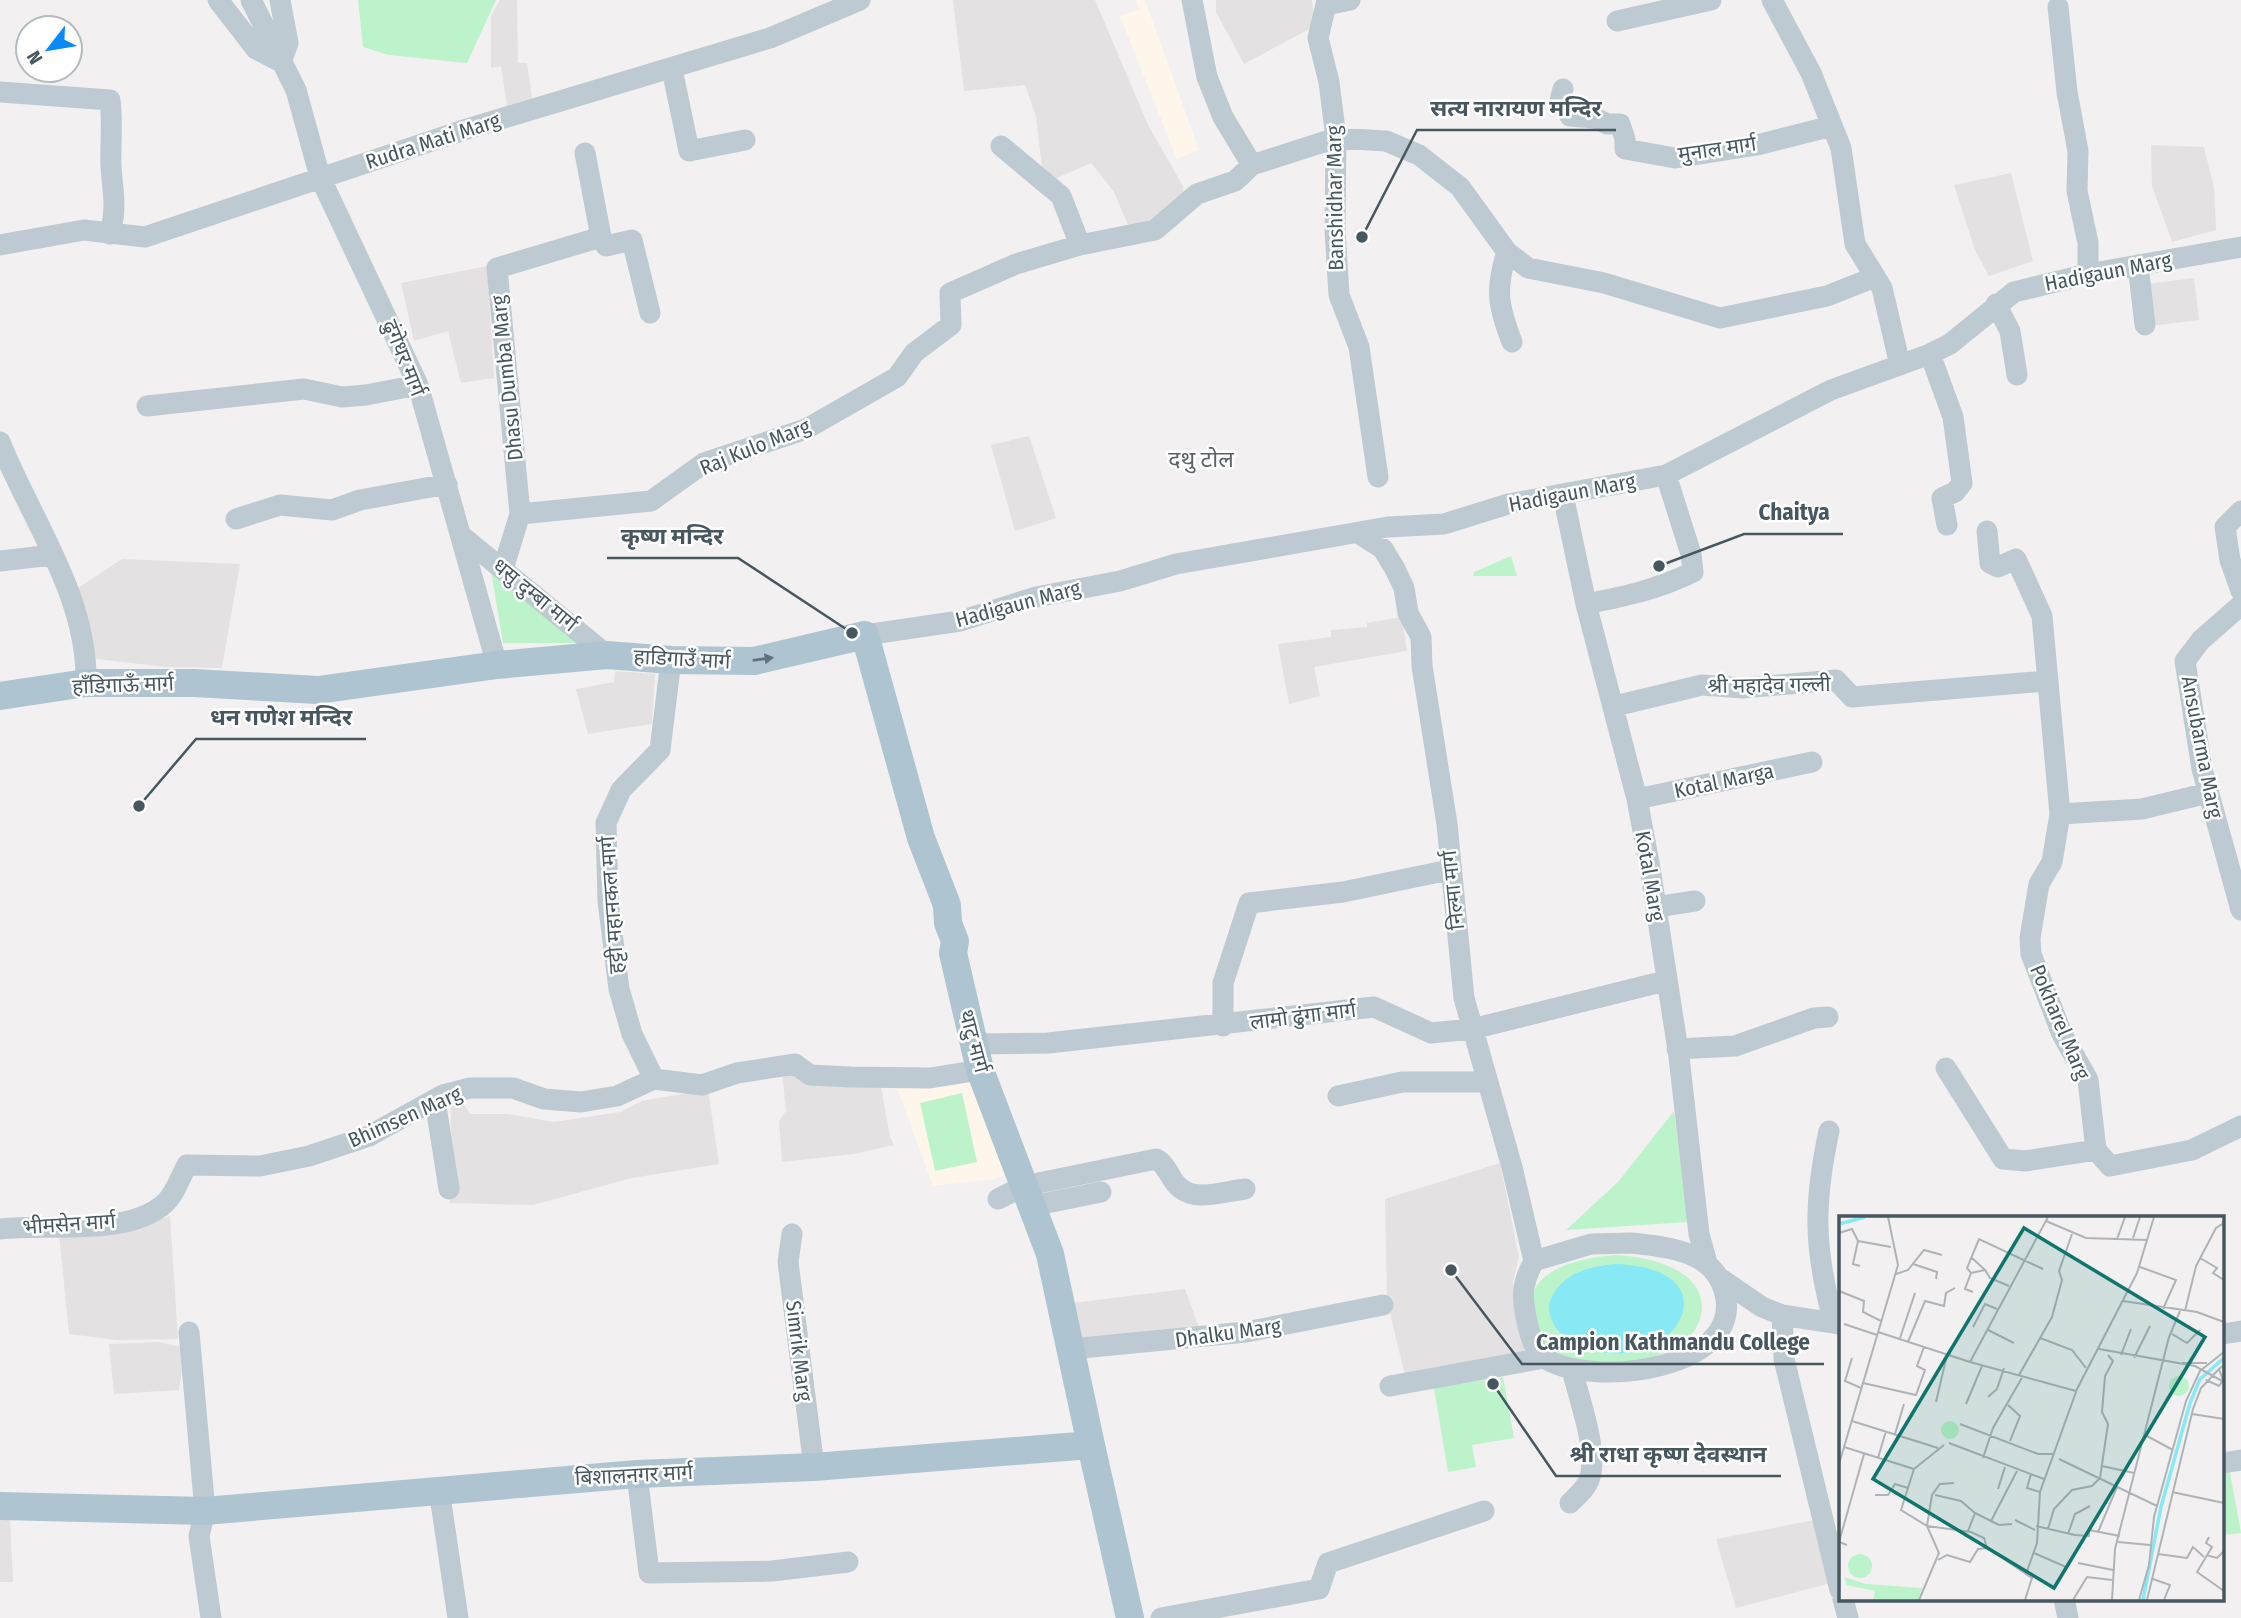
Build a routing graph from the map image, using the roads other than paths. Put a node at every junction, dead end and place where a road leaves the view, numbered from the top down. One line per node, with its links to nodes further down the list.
1 (218, 0): 13 (street)
2 (251, 0): 13 (street, ढुंगेधर मार्ग)
3 (281, 0): 13 (street)
4 (860, 0): 14 (street, Rudra Mati Marg)
5 (1192, 0): 22 (street)
6 (1327, 0): 18 (street, Banshidhar Marg)
7 (1334, 0): 8 (street)
8 (1350, 0)
9 (1711, 0): 12 (street)
10 (1772, 0): 17 (street)
11 (2058, 7): 31 (street)
12 (1617, 21)
13 (281, 62): 23 (street, ढुंगेधर मार्ग)
14 (672, 69): 19 (street); 23 (street, Rudra Mati Marg)
15 (1563, 89): 17 (street, मुनाल मार्ग)
16 (0, 92): 24 (street)
17 (1832, 126): 32 (street)
18 (1336, 138): 22 (street, Raj Kulo Marg); 29 (street); 44 (street, Banshidhar Marg)
19 (745, 140)
20 (1001, 146): 26 (street)
21 (585, 153): 25 (street)
22 (1252, 165): 26 (street, Raj Kulo Marg)
23 (320, 177): 24 (street, Rudra Mati Marg); 40 (street, ढुंगेधर मार्ग)
24 (110, 234): 27 (street, Rudra Mati Marg)
25 (601, 237): 34 (street); 48 (street, Dhasu Dumba Marg)
26 (1080, 245): 48 (street, Raj Kulo Marg)
27 (0, 246)
28 (2241, 247): 30 (street, Hadigaun Marg)
29 (1507, 252): 32 (street); 36 (street)
30 (2138, 265): 31 (street, Hadigaun Marg); 35 (street)
31 (2088, 274): 33 (street, Hadigaun Marg)
32 (1875, 278): 38 (street)
33 (1996, 304): 37 (street, Hadigaun Marg); 39 (street)
34 (650, 313)
35 (2145, 325)
36 (1512, 342)
37 (1930, 354): 38 (street, Hadigaun Marg); 50 (street)
38 (1900, 365): 43 (street, Hadigaun Marg)
39 (2017, 376)
40 (418, 385): 41 (street); 45 (street, ढुंगेधर मार्ग)
41 (147, 406)
42 (0, 442): 54 (street)
43 (1666, 475): 46 (street, Hadigaun Marg); 58 (street)
44 (1378, 477)
45 (447, 484): 49 (street); 53 (street, ढुंगेधर मार्ग)
46 (1563, 495): 52 (street, Hadigaun Marg); 58 (street, Kotal Marg)
47 (2241, 511): 57 (street)
48 (520, 514): 56 (street)
49 (236, 519)
50 (1947, 525)
51 (1987, 531): 64 (street, Pokharel Marg)
52 (1358, 533): 60 (street, Hadigaun Marg); 72 (street, निल्मा मार्ग)
53 (463, 537): 56 (street, धसु दुम्बा मार्ग); 63 (street, ढुंगेधर मार्ग)
54 (52, 555): 55 (street); 65 (street)
55 (0, 561)
56 (503, 569): 61 (street, धसु दुम्बा मार्ग)
57 (2241, 592)
58 (1586, 604): 67 (street, Kotal Marg)
59 (2241, 604): 69 (street, Ansubarma Marg)
60 (865, 635): 62 (main road, हाडिगाउँ मार्ग, one-way to 60); 81 (main road, थाटु मार्ग)
61 (607, 655): 62 (main road, हाडिगाउँ मार्ग); 63 (main road, हाडिगाउँ मार्ग)
62 (671, 660): 83 (street, हट्टी महानकल मार्ग)
63 (497, 665): 65 (main road, हाँडिगाऊँ मार्ग)
64 (2046, 681): 67 (street, श्री महादेव गल्ली); 71 (street, Pokharel Marg)
65 (86, 683): 66 (main road, हाँडिगाऊँ मार्ग)
66 (0, 696)
67 (1615, 706): 70 (street, Kotal Marg)
68 (1812, 762): 70 (street, Kotal Marga)
69 (2207, 793): 71 (street); 75 (street, Ansubarma Marg)
70 (1637, 799): 74 (street, Kotal Marg)
71 (2060, 814): 89 (street, Pokharel Marg)
72 (1450, 870): 78 (street); 79 (street, निल्मा मार्ग)
73 (1695, 901): 74 (street)
74 (1656, 907): 76 (street, Kotal Marg)
75 (2241, 910)
76 (1665, 981): 79 (street, लामो ढुंगा मार्ग); 80 (street, Kotal Marg)
77 (1828, 1017): 80 (street)
78 (1223, 1026): 79 (street, लामो ढुंगा मार्ग); 81 (street, लामो ढुंगा मार्ग)
79 (1472, 1029): 84 (street, निल्मा मार्ग)
80 (1677, 1049): 99 (street, Kotal Marg)
81 (977, 1057): 83 (street); 93 (main road, थाटु मार्ग)
82 (1946, 1068): 89 (street)
83 (654, 1079): 86 (street, Bhimsen Marg)
84 (1486, 1082): 85 (street); 98 (street, निल्मा मार्ग)
85 (1338, 1096)
86 (435, 1100): 90 (street); 95 (street, Bhimsen Marg)
87 (2241, 1126): 89 (street)
88 (1829, 1131): 102 (street)
89 (2103, 1158)
90 (449, 1189)
91 (1245, 1189): 93 (street)
92 (1101, 1192): 93 (street)
93 (1028, 1196): 94 (street); 104 (main road, थाटु मार्ग)
94 (998, 1199)
95 (138, 1219): 96 (street, भीमसेन मार्ग)
96 (0, 1229)
97 (792, 1234): 109 (street, Simrik Marg)
98 (1534, 1261): 99 (street); 105 (street)
99 (1714, 1271): 101 (street); 106 (street)
100 (1383, 1306): 104 (street, Dhalku Marg)
101 (1782, 1315): 102 (street); 117 (street)
102 (1837, 1324)
103 (189, 1332): 114 (street)
104 (1071, 1349): 108 (main road, थाटु मार्ग)
105 (1544, 1358): 106 (street); 107 (street)
106 (1572, 1370): 112 (street)
107 (1390, 1386)
108 (1091, 1445): 109 (main road, बिशालनगर मार्ग); 122 (main road)
109 (814, 1467): 110 (main road, बिशालनगर मार्ग)
110 (637, 1474): 111 (main road, बिशालनगर मार्ग); 116 (street)
111 (439, 1489): 114 (main road, बिशालनगर मार्ग); 121 (street)
112 (1570, 1503)
113 (0, 1506): 114 (main road, बिशालनगर मार्ग)
114 (205, 1511): 120 (street)
115 (1484, 1511): 123 (street)
116 (848, 1562)
117 (1839, 1586)
118 (1843, 1600): 124 (street)
119 (2064, 1600): 125 (street)
120 (211, 1618)
121 (458, 1618)
122 (1130, 1618)
123 (1161, 1618)
124 (1848, 1618)
125 (2068, 1618)

